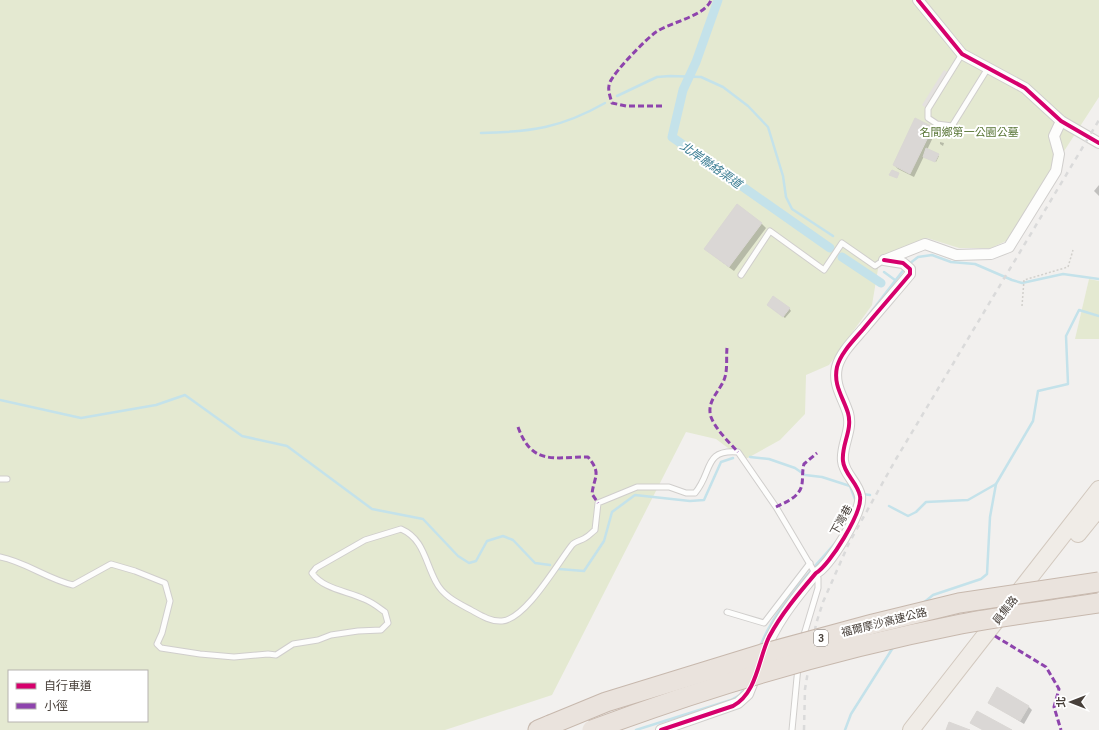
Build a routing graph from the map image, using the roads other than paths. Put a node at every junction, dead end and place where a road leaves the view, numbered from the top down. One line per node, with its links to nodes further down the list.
1 (918, 0): 2 (street)
2 (962, 54): 3 (street); 3 (lane)
3 (988, 68): 4 (street)
4 (1061, 121): 5 (street); 6 (street)
5 (1099, 143)
6 (884, 260): 7 (lane); 14 (street, 下灣巷)
7 (740, 275)
8 (0, 479): 9 (lane)
9 (8, 479)
10 (1099, 489): 24 (main road, 員集路)
11 (1099, 508): 25 (main road, 員集路)
12 (1, 558): 13 (lane)
13 (810, 563): 14 (lane); 17 (lane)
14 (816, 573): 18 (lane); 22 (street, 下灣巷)
15 (1099, 582): 20 (highway, 福爾摩沙高速公路 / 3, bridge)
16 (1099, 603): 21 (highway, 福爾摩沙高速公路 / 3, bridge)
17 (727, 612)
18 (801, 649)
19 (799, 656): 23 (lane)
20 (544, 728)
21 (592, 730)
22 (661, 730)
23 (792, 730)
24 (911, 730)
25 (923, 730)

